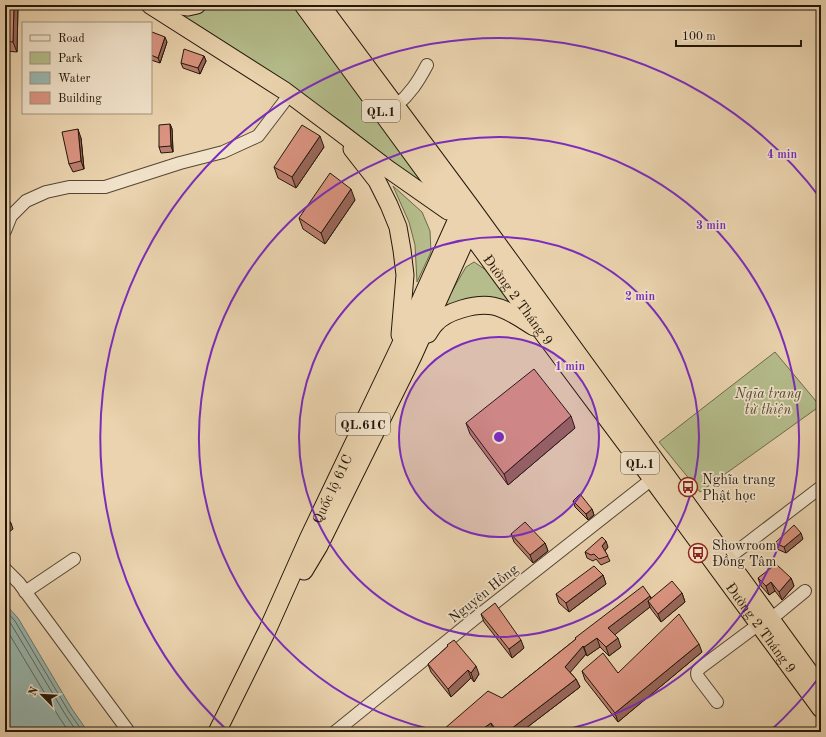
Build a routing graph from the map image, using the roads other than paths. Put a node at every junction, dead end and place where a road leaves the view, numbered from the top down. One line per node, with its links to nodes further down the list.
1 (150, 5): 7 (highway)
2 (174, 5): 3 (highway)
3 (197, 5)
4 (303, 5): 11 (highway, Đường 2 Tháng 9 / QL.1)
5 (320, 5): 8 (highway, Đường 2 Tháng 9 / QL.1)
6 (427, 65): 8 (street)
7 (290, 94): 9 (highway); 13 (street)
8 (396, 106): 10 (highway, Đường 2 Tháng 9 / QL.1)
9 (337, 130): 11 (highway); 15 (highway)
10 (471, 207): 11 (highway); 12 (highway, Đường 2 Tháng 9 / QL.1)
11 (458, 218): 12 (highway, Đường 2 Tháng 9 / QL.1); 15 (highway, Quốc lộ 61C / QL.61C)
12 (475, 226): 14 (highway, Đường 2 Tháng 9 / QL.1); 15 (highway, Quốc lộ 61C / QL.61C); 19 (highway, Đường 2 Tháng 9 / QL.1)
13 (5, 231)
14 (545, 336): 15 (highway); 16 (highway, Đường 2 Tháng 9 / QL.1)
15 (406, 352): 28 (highway, Quốc lộ 61C / QL.61C)
16 (652, 478): 23 (highway, Đường 2 Tháng 9 / QL.1); 29 (street, Nguyên Hồng)
17 (821, 487): 19 (street)
18 (74, 559): 22 (street)
19 (727, 559): 23 (highway, Đường 2 Tháng 9 / QL.1)
20 (5, 569): 22 (street)
21 (805, 591): 23 (street)
22 (25, 592): 27 (street)
23 (765, 621): 24 (highway, Đường 2 Tháng 9 / QL.1); 25 (street); 26 (highway, Đường 2 Tháng 9 / QL.1)
24 (821, 688)
25 (718, 702)
26 (821, 709)
27 (129, 732)
28 (218, 732)
29 (335, 732)

